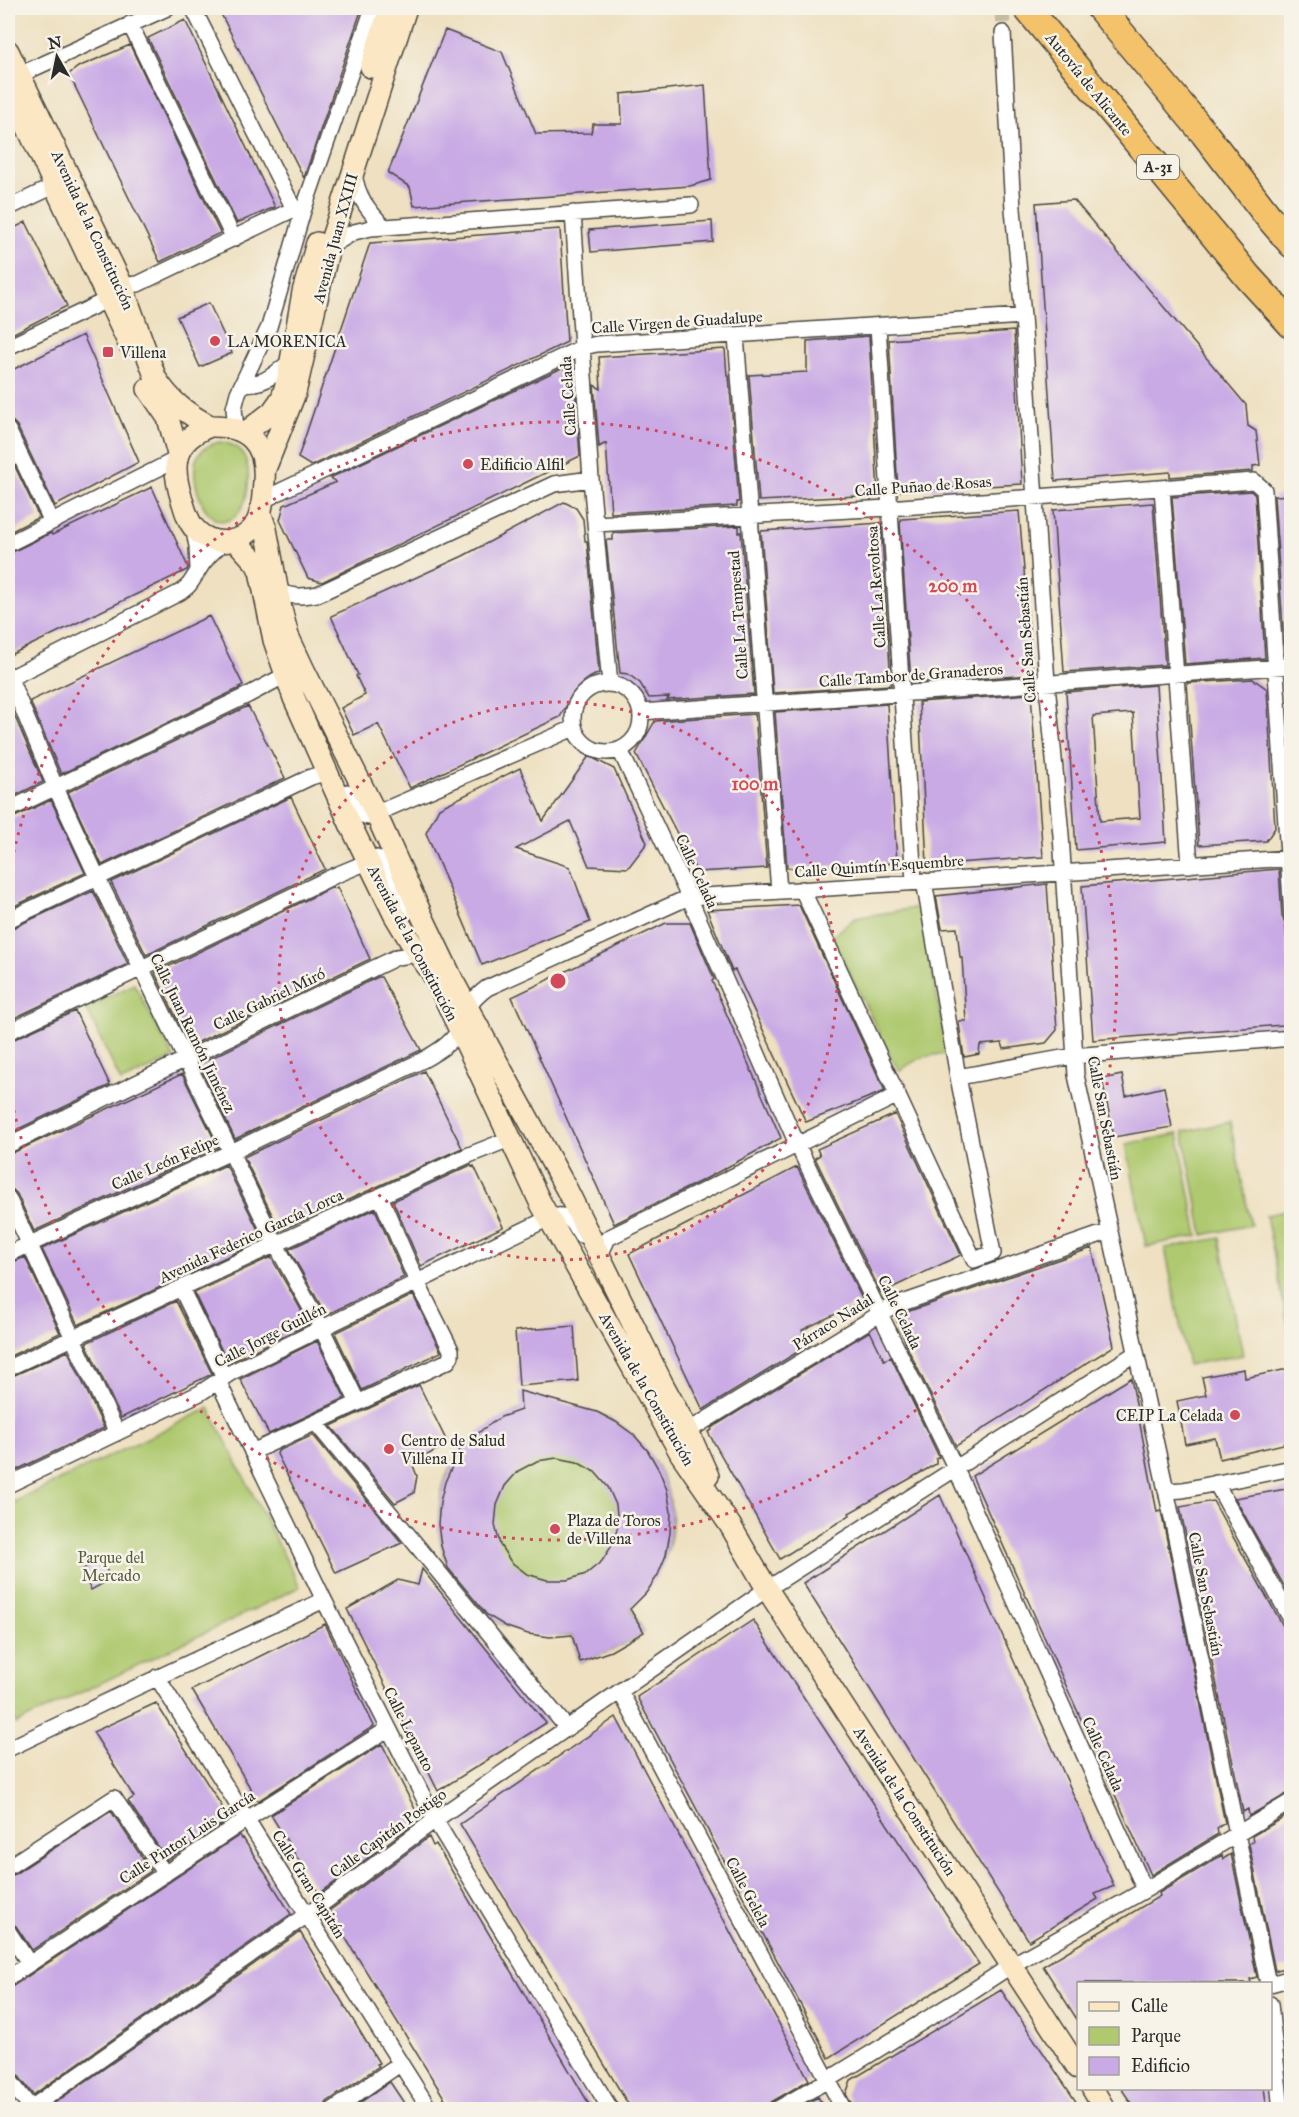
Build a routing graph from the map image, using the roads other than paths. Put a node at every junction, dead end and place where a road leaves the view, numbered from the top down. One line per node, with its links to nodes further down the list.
1 (167, 8): 8 (street)
2 (193, 8): 16 (street)
3 (372, 8): 16 (street, Avenida Juan XXIII)
4 (390, 8): 29 (street, Avenida Juan XXIII)
5 (406, 8): 12 (street, Avenida Juan XXIII)
6 (1027, 8): 24 (highway, Autovía de Alicante / A-31)
7 (1100, 8): 20 (highway)
8 (130, 24): 11 (street); 19 (street)
9 (1004, 33): 23 (street, Calle San Sebastián)
10 (8, 51): 11 (street, Avenida de la Constitución)
11 (13, 81): 13 (street, Avenida de la Constitución); 22 (street, Avenida de la Constitución)
12 (354, 171): 18 (street); 21 (street, Avenida Juan XXIII)
13 (54, 186): 15 (street); 22 (street, Avenida de la Constitución)
14 (691, 204): 17 (street)
15 (8, 208)
16 (298, 210): 19 (street); 30 (street, Avenida Juan XXIII)
17 (573, 213): 18 (street); 28 (street, Calle Celada)
18 (384, 227): 21 (street)
19 (234, 239): 22 (street)
20 (1292, 244)
21 (329, 248): 35 (street, Avenida Juan XXIII)
22 (115, 291): 27 (street); 31 (street, Avenida de la Constitución); 34 (street, Avenida de la Constitución)
23 (1023, 316): 25 (street, Calle Virgen de Guadalupe); 38 (street, Calle San Sebastián)
24 (1292, 325)
25 (878, 326): 26 (street, Calle Virgen de Guadalupe); 40 (street, Calle La Revoltosa)
26 (736, 336): 28 (street, Calle Virgen de Guadalupe); 41 (street, Calle La Tempestad)
27 (8, 347)
28 (583, 347): 36 (street, Calle Celada); 39 (street, Calle Virgen de Guadalupe)
29 (290, 362): 30 (street); 33 (street, Avenida Juan XXIII)
30 (243, 383): 33 (street, Avenida Juan XXIII)
31 (210, 426): 33 (street); 34 (street)
32 (8, 430): 42 (street)
33 (240, 431): 35 (street)
34 (176, 457): 42 (street); 44 (street)
35 (265, 469): 39 (street)
36 (591, 479): 43 (street, Calle Celada); 48 (street)
37 (1162, 488): 38 (street, Calle Puñao de Rosas); 50 (street, Calle Puñao de Rosas); 52 (street)
38 (1034, 496): 40 (street, Calle Puñao de Rosas); 54 (street, Calle San Sebastián)
39 (261, 508): 45 (street); 48 (street)
40 (888, 508): 41 (street, Calle Puñao de Rosas); 56 (street, Calle La Revoltosa)
41 (749, 516): 43 (street, Calle Puñao de Rosas); 57 (street, Calle La Tempestad)
42 (52, 522): 46 (street)
43 (595, 524): 55 (street, Calle Celada)
44 (193, 527): 45 (street); 47 (street)
45 (229, 541): 47 (street); 51 (street, Avenida de la Constitución)
46 (8, 544)
47 (198, 570): 53 (street)
48 (277, 591): 64 (street)
49 (1292, 666): 50 (street, Calle Tambor de Granaderos)
50 (1276, 668): 52 (street, Calle Tambor de Granaderos); 65 (street)
51 (284, 673): 61 (street, Avenida de la Constitución); 62 (street); 64 (street)
52 (1175, 675): 54 (street, Calle Tambor de Granaderos); 67 (street)
53 (8, 677): 62 (street, Calle Juan Ramón Jiménez)
54 (1047, 683): 56 (street, Calle Tambor de Granaderos); 68 (street, Calle San Sebastián)
55 (610, 684): 58 (street); 59 (street)
56 (902, 695): 57 (street, Calle Tambor de Granaderos); 70 (street, Calle La Revoltosa)
57 (763, 704): 58 (street, Calle Tambor de Granaderos); 72 (street, Calle La Tempestad)
58 (641, 711): 60 (street)
59 (574, 728): 60 (street); 64 (street)
60 (620, 750): 73 (street, Calle Celada)
61 (328, 776): 66 (street, Avenida de la Constitución); 69 (street)
62 (55, 786): 63 (street); 69 (street, Calle Juan Ramón Jiménez)
63 (8, 810)
64 (376, 814): 74 (street)
65 (1289, 858): 67 (street, Calle Quimtín Esquembre); 75 (street)
66 (369, 861): 74 (street); 77 (street, Avenida de la Constitución); 78 (street)
67 (1190, 865): 68 (street, Calle Quimtín Esquembre)
68 (1063, 873): 70 (street, Calle Quimtín Esquembre); 85 (street, Calle San Sebastián)
69 (98, 879): 76 (street); 78 (street, Calle Juan Ramón Jiménez)
70 (919, 881): 71 (street, Calle Quimtín Esquembre); 87 (street, Calle La Revoltosa)
71 (802, 889): 72 (street, Calle Quimtín Esquembre); 88 (street)
72 (778, 891): 73 (street, Calle Quimtín Esquembre)
73 (689, 897): 80 (street, Calle Quimtín Esquembre); 90 (street, Calle Celada)
74 (422, 916): 79 (street)
75 (1292, 916)
76 (8, 920)
77 (418, 954): 82 (street, Avenida de la Constitución); 86 (street, Calle Gabriel Miró)
78 (141, 968): 83 (street); 86 (street, Calle Juan Ramón Jiménez)
79 (454, 982): 80 (street); 81 (street)
80 (487, 988): 81 (street)
81 (468, 1007): 82 (street); 100 (street)
82 (459, 1029): 89 (street, Avenida de la Constitución); 92 (street, Calle León Felipe)
83 (8, 1032)
84 (1292, 1038): 85 (street)
85 (1073, 1056): 87 (street); 96 (street, Calle San Sebastián)
86 (186, 1059): 91 (street, Calle Gabriel Miró); 92 (street, Calle Juan Ramón Jiménez)
87 (957, 1077): 88 (street, Calle La Revoltosa)
88 (898, 1095): 90 (street)
89 (511, 1142): 93 (street, Avenida Federico García Lorca); 95 (street, Avenida de la Constitución)
90 (797, 1144): 100 (street); 104 (street, Calle Celada)
91 (8, 1145)
92 (231, 1152): 97 (street, Calle León Felipe); 98 (street, Calle Juan Ramón Jiménez)
93 (380, 1196): 98 (street, Avenida Federico García Lorca); 101 (street)
94 (8, 1198): 97 (street)
95 (549, 1218): 101 (street, Calle Jorge Guillén); 103 (street); 120 (street, Avenida de la Constitución)
96 (1110, 1231): 104 (street, Párraco Nadal); 107 (street, Calle San Sebastián)
97 (29, 1244): 99 (street, Calle León Felipe); 106 (street)
98 (276, 1245): 102 (street, Avenida Federico García Lorca); 105 (street, Calle Juan Ramón Jiménez)
99 (8, 1254)
100 (600, 1255): 103 (street)
101 (417, 1282): 105 (street, Calle Jorge Guillén); 110 (street)
102 (181, 1287): 106 (street, Avenida Federico García Lorca); 109 (street, Calle Lepanto)
103 (628, 1311): 112 (street)
104 (882, 1314): 112 (street, Párraco Nadal); 115 (street, Calle Celada)
105 (321, 1330): 109 (street, Calle Jorge Guillén); 110 (street, Calle Juan Ramón Jiménez)
106 (72, 1337): 108 (street, Avenida Federico García Lorca); 113 (street)
107 (1137, 1353): 115 (street, Calle Capitán Postigo); 119 (street, Calle San Sebastián)
108 (8, 1368)
109 (221, 1379): 113 (street, Calle Jorge Guillén); 114 (street, Calle Lepanto)
110 (358, 1403): 111 (street)
111 (315, 1423): 114 (street); 126 (street)
112 (688, 1431): 120 (street)
113 (117, 1433): 118 (street, Calle Jorge Guillén)
114 (252, 1452): 122 (street, Calle Lepanto)
115 (955, 1467): 121 (street, Calle Capitán Postigo); 135 (street, Calle Celada)
116 (1292, 1468): 117 (street)
117 (1216, 1483): 119 (street); 123 (street)
118 (8, 1485)
119 (1167, 1491): 132 (street, Calle San Sebastián)
120 (730, 1525): 121 (street, Avenida de la Constitución)
121 (767, 1589): 125 (street, Calle Capitán Postigo); 139 (street, Avenida de la Constitución)
122 (324, 1600): 124 (street); 127 (street, Calle Lepanto)
123 (1292, 1621)
124 (157, 1677): 128 (street); 130 (street, Calle Gran Capitán)
125 (620, 1691): 126 (street, Calle Capitán Postigo); 148 (street, Calle Gelela)
126 (567, 1728): 131 (street, Calle Capitán Postigo)
127 (388, 1729): 130 (street, Calle Pintor Luis García); 131 (street, Calle Lepanto)
128 (8, 1749)
129 (1292, 1801): 132 (street)
130 (247, 1819): 134 (street, Calle Pintor Luis García); 136 (street, Calle Gran Capitán)
131 (435, 1820): 136 (street, Calle Capitán Postigo); 153 (street, Calle Lepanto)
132 (1237, 1835): 135 (street); 142 (street, Calle San Sebastián)
133 (8, 1867): 134 (street)
134 (165, 1874): 138 (street, Calle Pintor Luis García)
135 (1144, 1890): 139 (street)
136 (307, 1915): 145 (street, Calle Gran Capitán); 150 (street, Calle Capitán Postigo)
137 (8, 1930): 138 (street)
138 (29, 1964): 140 (street, Calle Pintor Luis García)
139 (1012, 1965): 146 (street, Avenida de la Constitución); 148 (street)
140 (8, 1978)
141 (1292, 1978): 143 (street)
142 (1269, 1982)
143 (1272, 1983)
144 (1272, 2023): 157 (street)
145 (401, 2063): 151 (street); 152 (street, Calle Gran Capitán)
146 (1077, 2066)
147 (8, 2078): 150 (street)
148 (828, 2080): 154 (street); 155 (street, Calle Gelela)
149 (1093, 2090): 156 (street)
150 (32, 2109)
151 (333, 2109)
152 (430, 2109)
153 (611, 2109)
154 (776, 2109)
155 (844, 2109)
156 (1105, 2109)
157 (1281, 2109)

